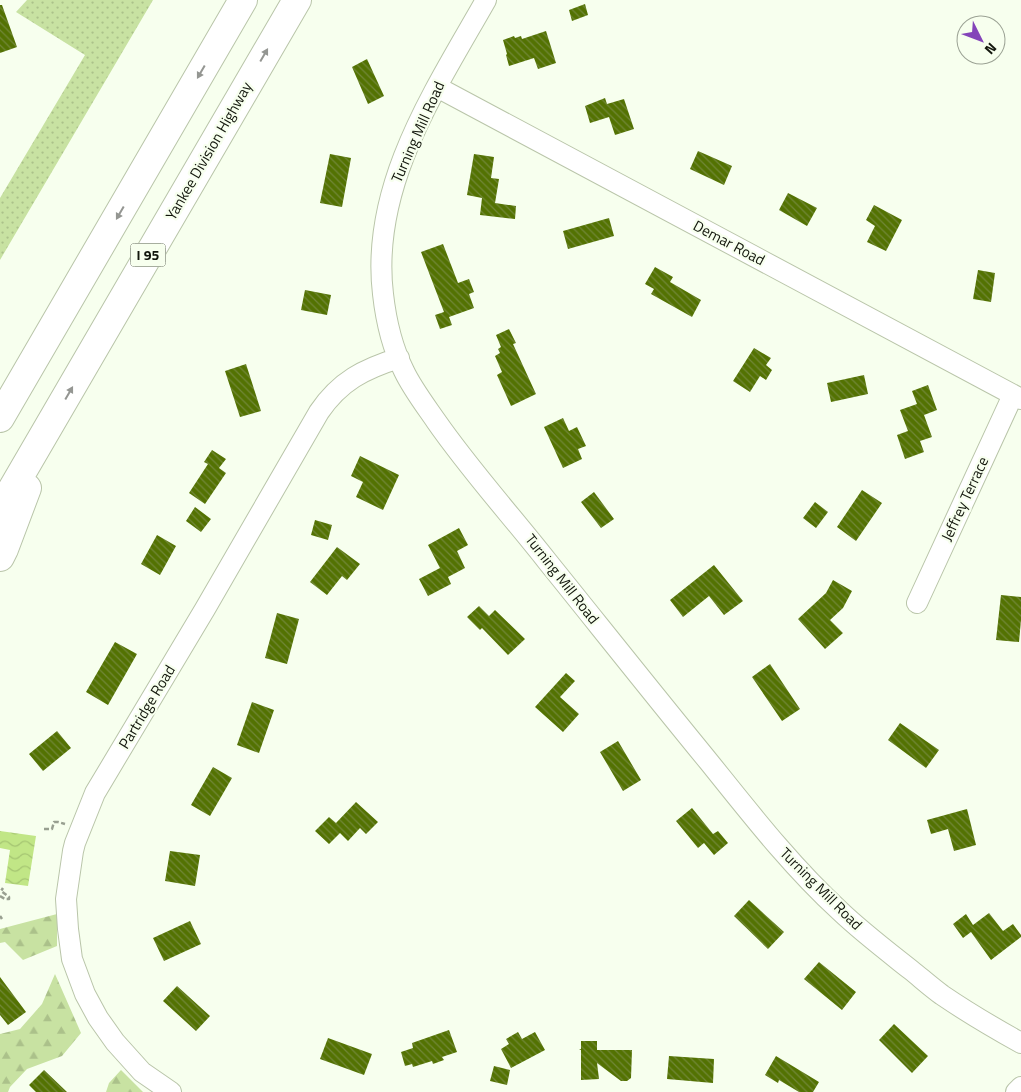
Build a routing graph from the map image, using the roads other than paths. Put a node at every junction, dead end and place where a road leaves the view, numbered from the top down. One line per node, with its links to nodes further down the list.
1 (243, 0): 7 (highway, one-way to 7)
2 (297, 0): 8 (highway, Yankee Division Highway / I 95, one-way to 2)
3 (486, 0): 4 (street, Turning Mill Road)
4 (437, 87): 5 (street, Turning Mill Road); 6 (street, Demar Road)
5 (399, 358): 12 (street, Turning Mill Road); 14 (street, Partridge Road)
6 (1017, 397): 11 (street, Jeffrey Terrace)
7 (0, 418)
8 (52, 421): 9 (highway, Yankee Division Highway / I 95); 10 (highway)
9 (0, 510)
10 (0, 557)
11 (917, 602)
12 (1021, 1043)
13 (1021, 1086): 15 (street)
14 (170, 1092)
15 (1016, 1092)

